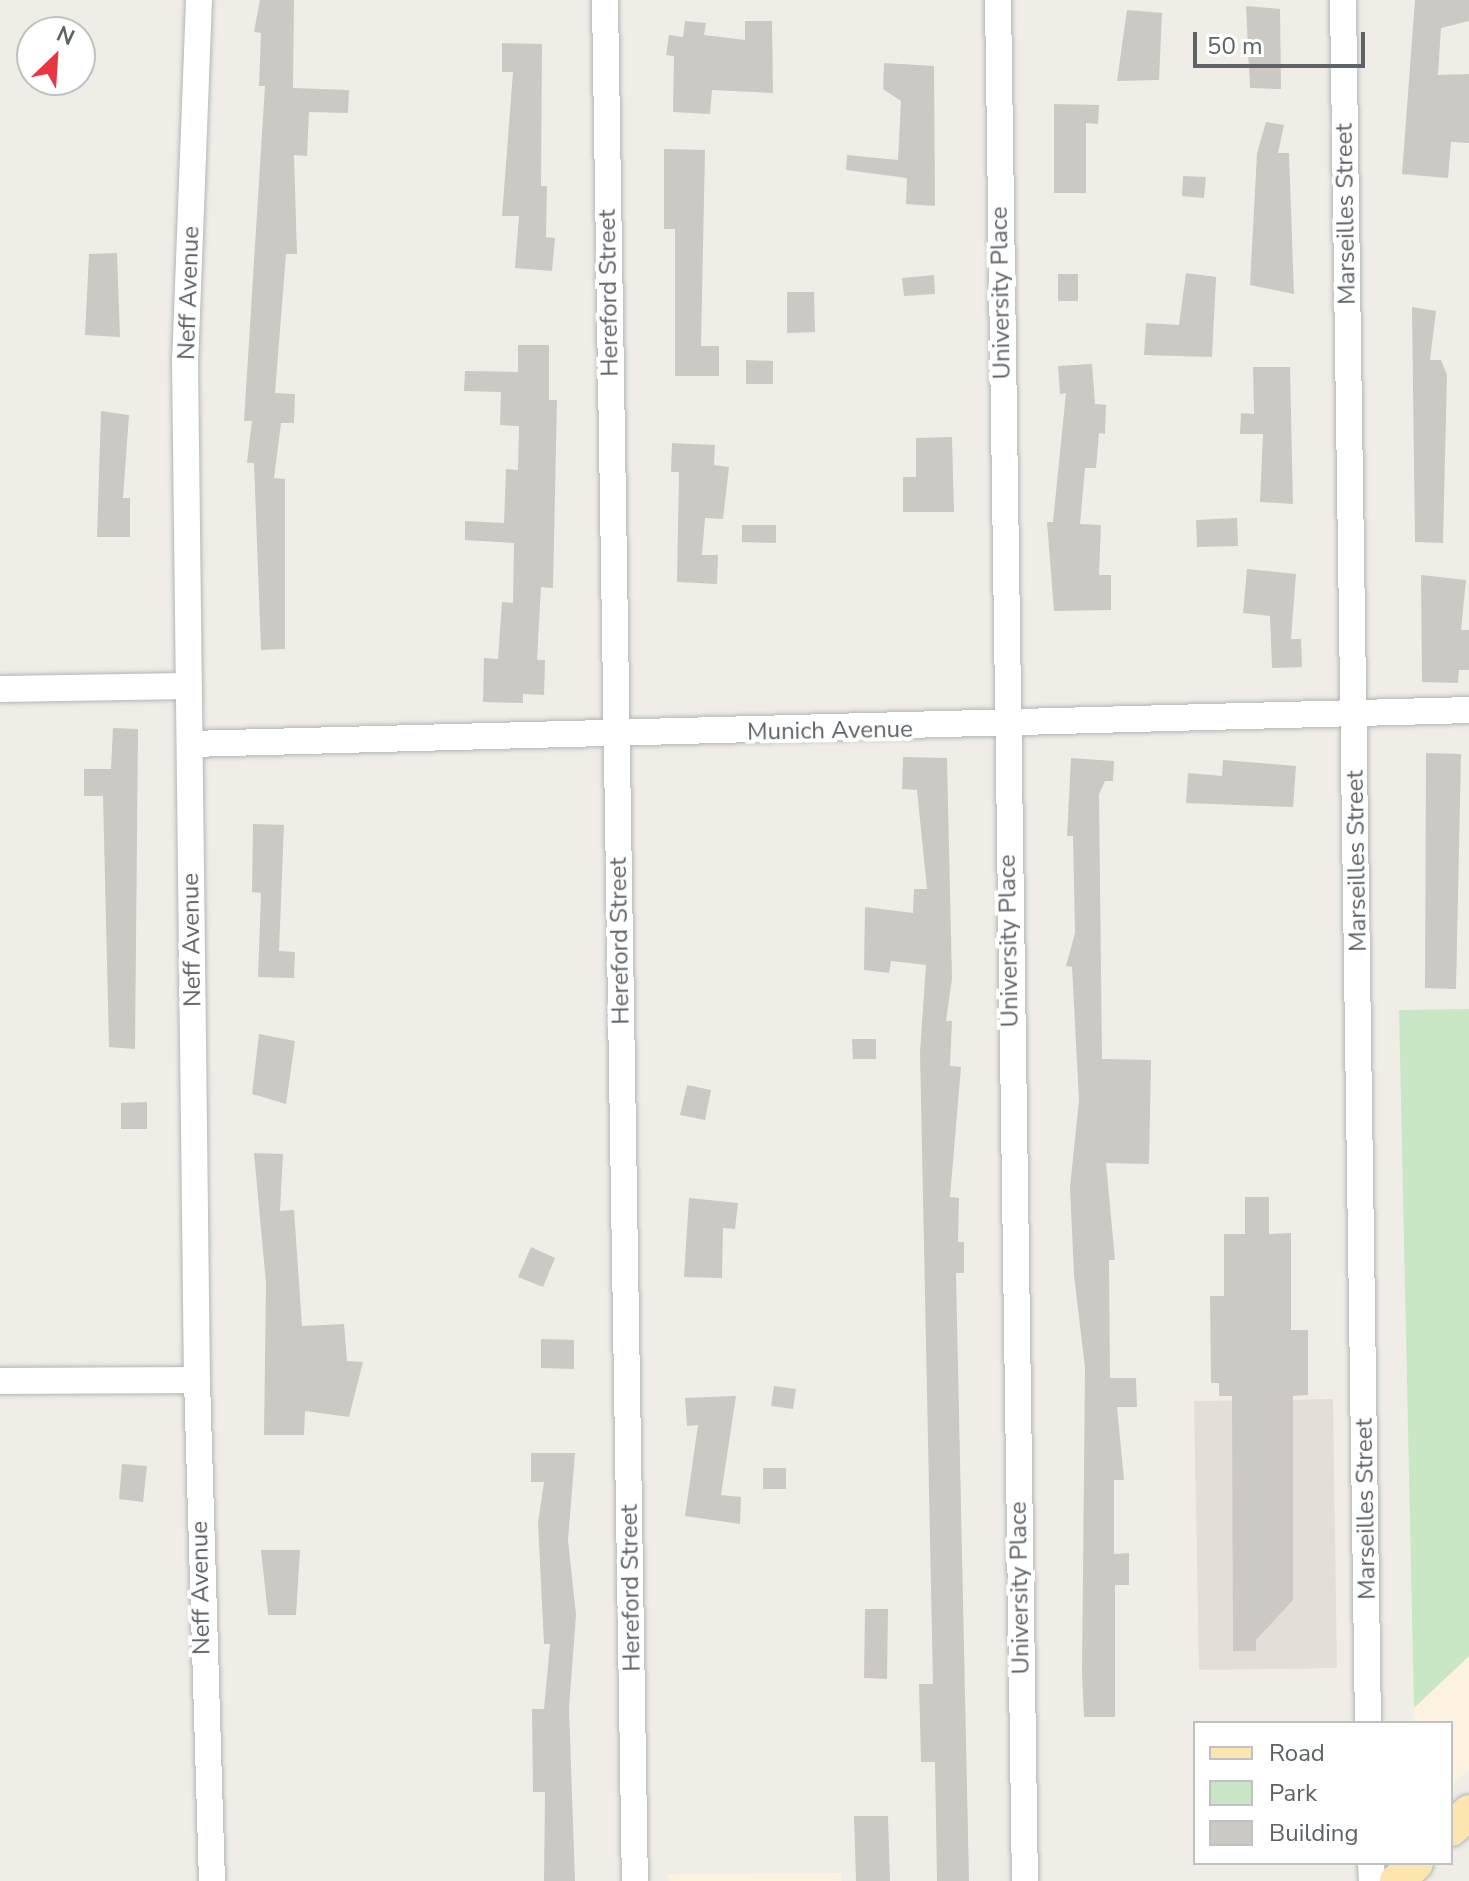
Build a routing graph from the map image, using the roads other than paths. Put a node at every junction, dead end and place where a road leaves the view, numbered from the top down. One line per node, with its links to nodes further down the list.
1 (199, 0): 5 (street, Neff Avenue)
2 (605, 0): 10 (street, Hereford Street)
3 (998, 0): 9 (street, University Place)
4 (1343, 0): 8 (street, Marseilles Street)
5 (189, 686): 6 (street); 11 (street, Neff Avenue)
6 (0, 689)
7 (1469, 710): 8 (street, Munich Avenue)
8 (1355, 717): 9 (street, Munich Avenue); 14 (street, Marseilles Street)
9 (1005, 727): 10 (street, Munich Avenue); 20 (street, University Place)
10 (616, 736): 11 (street, Munich Avenue); 19 (street, Hereford Street)
11 (190, 744): 12 (street, Neff Avenue)
12 (197, 1380): 13 (street); 18 (street, Neff Avenue)
13 (0, 1381)
14 (1368, 1721)
15 (1469, 1812): 16 (main road)
16 (1453, 1827)
17 (1414, 1865): 21 (main road)
18 (212, 1881)
19 (635, 1881)
20 (1025, 1881)
21 (1397, 1881)

